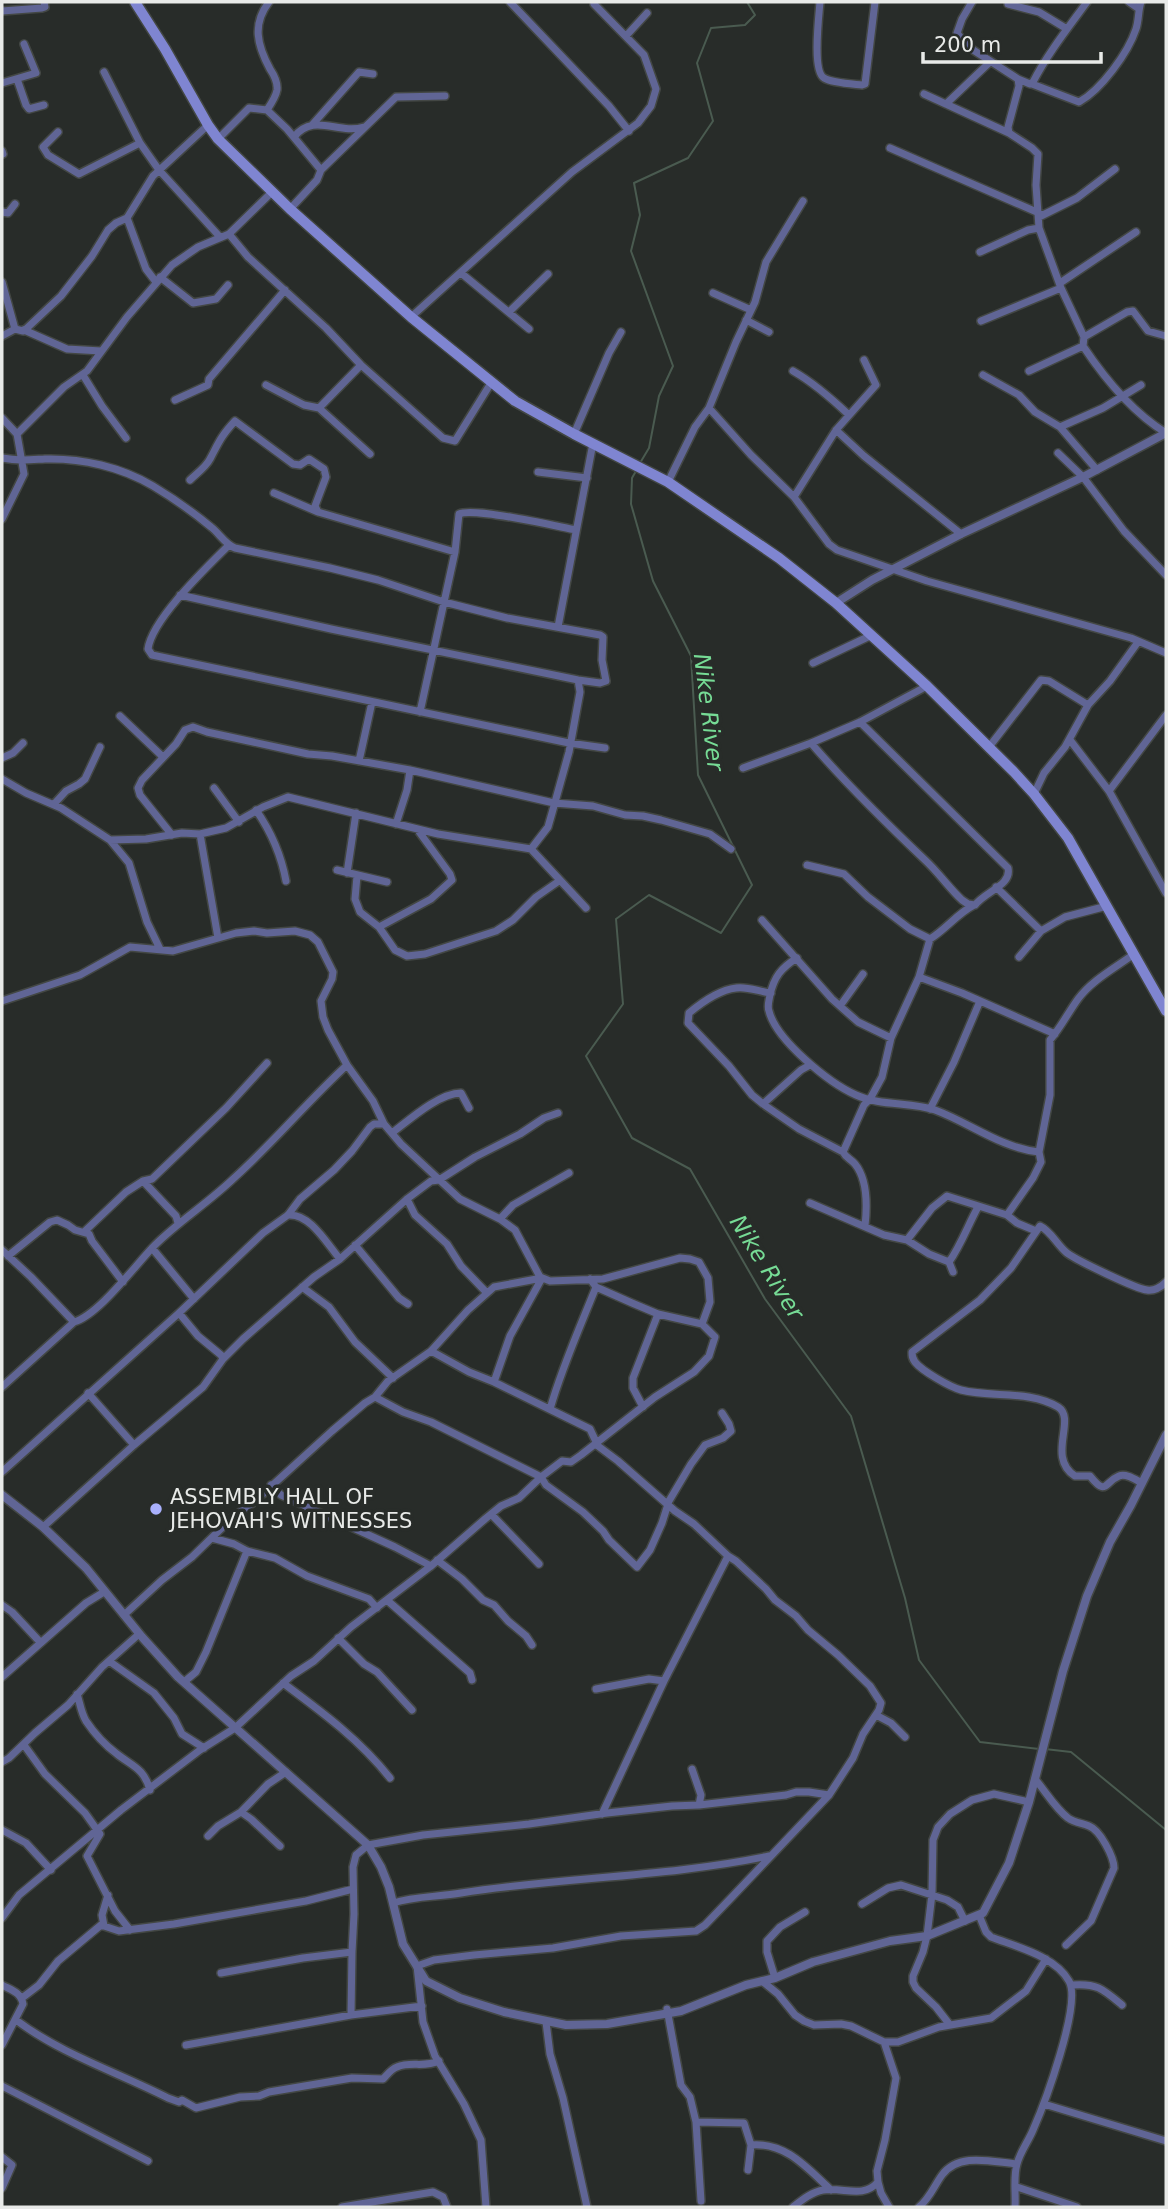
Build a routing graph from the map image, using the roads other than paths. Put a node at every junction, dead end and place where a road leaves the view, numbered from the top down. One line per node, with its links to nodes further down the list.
1 (135, 2): 30 (main road)
2 (269, 2): 29 (street)
3 (510, 2): 33 (street)
4 (820, 2): 5 (street)
5 (875, 2)
6 (972, 2): 18 (street)
7 (1087, 2): 15 (street)
8 (1129, 2): 12 (street)
9 (44, 4): 13 (street)
10 (594, 4): 16 (street)
11 (1008, 4): 15 (street)
12 (1140, 6): 24 (street)
13 (2, 11)
14 (647, 13): 16 (street)
15 (1067, 29): 24 (street)
16 (626, 36): 33 (street)
17 (24, 44): 21 (street)
18 (990, 62): 22 (street); 27 (street)
19 (104, 72): 38 (street)
20 (373, 74): 31 (street)
21 (17, 79): 23 (street); 28 (street)
22 (1017, 79): 24 (street); 35 (street)
23 (2, 83)
24 (1032, 84)
25 (924, 94): 27 (street)
26 (445, 96): 32 (street)
27 (946, 104): 35 (street)
28 (44, 105)
29 (268, 110): 36 (street); 37 (street)
30 (208, 125): 37 (main road); 41 (street)
31 (312, 125): 32 (street); 36 (street)
32 (365, 127): 42 (street)
33 (629, 131): 55 (street)
34 (58, 132): 38 (street)
35 (1009, 133): 48 (street)
36 (294, 136): 42 (street)
37 (218, 139): 43 (main road)
38 (140, 143): 41 (street)
39 (890, 148): 48 (street)
40 (1115, 169): 48 (street)
41 (159, 170): 49 (street); 53 (street)
42 (321, 170): 46 (street)
43 (272, 192): 46 (main road); 52 (street)
44 (803, 201): 63 (street)
45 (15, 204): 47 (street)
46 (290, 209): 65 (main road)
47 (2, 212)
48 (1039, 215): 50 (street)
49 (127, 218): 57 (street); 70 (street)
50 (1039, 228): 54 (street); 60 (street)
51 (1136, 232): 60 (street)
52 (229, 234): 53 (street); 61 (street)
53 (220, 237): 57 (street)
54 (980, 252)
55 (461, 273): 64 (street); 65 (street)
56 (548, 274): 64 (street)
57 (158, 280): 59 (street); 77 (street)
58 (2, 282): 69 (street)
59 (228, 285)
60 (1060, 286): 67 (street); 75 (street)
61 (285, 290): 79 (street); 88 (street)
62 (713, 293): 63 (street)
63 (751, 310): 66 (street)
64 (509, 312): 68 (street)
65 (411, 317): 84 (main road)
66 (746, 320): 72 (street); 90 (street)
67 (981, 321)
68 (529, 329)
69 (15, 330): 70 (street); 73 (street)
70 (24, 330): 77 (street)
71 (621, 332): 96 (street)
72 (769, 332)
73 (2, 336)
74 (1166, 336): 75 (street)
75 (1084, 337): 76 (street)
76 (1083, 346): 81 (street); 87 (street)
77 (101, 351): 82 (street)
78 (864, 360): 91 (street)
79 (361, 365): 84 (street); 89 (street)
80 (793, 371): 91 (street)
81 (1029, 371)
82 (83, 375): 97 (street); 98 (street)
83 (983, 375): 93 (street)
84 (491, 383): 96 (main road)
85 (266, 385): 89 (street)
86 (1141, 385): 87 (street)
87 (1123, 397): 93 (street); 95 (street)
88 (174, 400)
89 (318, 408): 101 (street)
90 (709, 408): 109 (street); 111 (street)
91 (849, 415): 94 (street)
92 (2, 418): 97 (street)
93 (1060, 427): 104 (street)
94 (836, 430): 111 (street); 115 (street)
95 (1166, 433): 104 (street)
96 (574, 434): 99 (main road)
97 (17, 435): 103 (street)
98 (126, 438)
99 (593, 443): 107 (street); 109 (main road)
100 (1058, 453): 106 (street)
101 (370, 454)
102 (2, 458): 103 (street)
103 (23, 461): 113 (street); 116 (street)
104 (1097, 470): 106 (street)
105 (538, 472): 107 (street)
106 (1083, 477): 115 (street); 119 (street)
107 (587, 478): 114 (street)
108 (190, 480): 112 (street)
109 (663, 480): 122 (main road)
110 (274, 493): 112 (street)
111 (794, 497): 118 (street)
112 (318, 512): 117 (street)
113 (2, 519)
114 (576, 530): 117 (street); 123 (street)
115 (961, 534): 118 (street)
116 (229, 545): 120 (street); 121 (street)
117 (455, 552): 121 (street)
118 (896, 569): 122 (street); 125 (street)
119 (1166, 575)
120 (180, 595): 126 (street); 131 (street)
121 (443, 602): 123 (street); 126 (street)
122 (836, 603): 124 (main road)
123 (558, 627): 129 (street)
124 (873, 635): 128 (street); 130 (main road)
125 (1138, 642): 127 (street); 132 (street)
126 (434, 650): 129 (street); 133 (street)
127 (1166, 653)
128 (813, 663)
129 (578, 680): 139 (street)
130 (927, 686): 136 (street); 142 (main road)
131 (372, 702): 133 (street); 146 (street)
132 (1088, 705): 137 (street); 142 (street)
133 (420, 712): 139 (street)
134 (120, 716): 144 (street)
135 (1165, 720): 151 (street)
136 (860, 722): 140 (street); 172 (street)
137 (1070, 740): 151 (street); 152 (street)
138 (23, 743): 145 (street)
139 (569, 743): 143 (street); 153 (street)
140 (811, 743): 147 (street); 174 (street)
141 (100, 747): 154 (street)
142 (989, 747): 152 (main road)
143 (605, 748)
144 (163, 757): 146 (street); 161 (street)
145 (2, 758)
146 (359, 761): 148 (street)
147 (743, 768)
148 (410, 770): 153 (street); 158 (street)
149 (2, 779): 154 (street)
150 (214, 788): 157 (street)
151 (1109, 791): 173 (street)
152 (1034, 794): 175 (main road)
153 (554, 803): 163 (street); 164 (street)
154 (54, 804): 162 (street)
155 (256, 810): 156 (street); 157 (street); 169 (street)
156 (356, 813): 158 (street); 167 (street)
157 (239, 822): 160 (street)
158 (397, 824): 159 (street)
159 (417, 829): 163 (street); 178 (street)
160 (200, 834): 161 (street); 180 (street)
161 (172, 835): 162 (street)
162 (110, 840): 182 (street)
163 (531, 849): 170 (street)
164 (731, 849)
165 (807, 865): 181 (street)
166 (337, 870): 167 (street)
167 (347, 873): 168 (street)
168 (357, 876): 171 (street); 178 (street)
169 (286, 881)
170 (559, 881): 176 (street); 178 (street)
171 (387, 882)
172 (996, 887): 174 (street); 179 (street)
173 (1166, 893)
174 (975, 905): 181 (street)
175 (1107, 906): 179 (street); 183 (main road)
176 (586, 908)
177 (762, 920): 185 (street)
178 (379, 927)
179 (1041, 930): 184 (street)
180 (218, 938): 182 (street); 196 (street)
181 (930, 939): 187 (street)
182 (160, 949): 189 (street)
183 (1135, 954): 192 (main road); 193 (street)
184 (1019, 957)
185 (797, 958): 188 (street); 191 (street)
186 (863, 974): 191 (street)
187 (919, 976): 190 (street); 194 (street)
188 (771, 993): 197 (street); 199 (street)
189 (2, 1001)
190 (980, 1001): 193 (street); 201 (street)
191 (840, 1006): 194 (street)
192 (1166, 1011)
193 (1055, 1034): 206 (street)
194 (891, 1038): 198 (street)
195 (267, 1063): 209 (street)
196 (347, 1065): 203 (street); 216 (street)
197 (810, 1065): 198 (street); 199 (street)
198 (870, 1099): 201 (street); 205 (street)
199 (763, 1104): 205 (street)
200 (469, 1108): 204 (street)
201 (930, 1109): 206 (street)
202 (558, 1112): 208 (street)
203 (384, 1124): 204 (street); 213 (street)
204 (392, 1133): 208 (street)
205 (843, 1152): 217 (street)
206 (1039, 1152): 214 (street)
207 (569, 1173): 215 (street)
208 (439, 1180): 210 (street); 215 (street)
209 (143, 1181): 216 (street); 218 (street)
210 (407, 1199): 221 (street); 233 (street)
211 (810, 1203): 217 (street)
212 (978, 1207): 214 (street); 220 (street); 225 (street)
213 (288, 1215): 224 (street); 234 (street)
214 (1007, 1215): 219 (street)
215 (500, 1219): 227 (street)
216 (178, 1223): 222 (street)
217 (865, 1226): 220 (street)
218 (85, 1231): 223 (street); 229 (street)
219 (1036, 1231): 230 (street); 255 (street)
220 (907, 1240): 225 (street)
221 (355, 1245): 224 (street); 235 (street)
222 (152, 1248): 229 (street); 234 (street)
223 (5, 1253): 238 (street)
224 (340, 1259): 231 (street)
225 (949, 1262): 226 (street)
226 (953, 1272)
227 (542, 1278): 228 (street); 233 (street); 243 (street)
228 (590, 1279): 232 (street); 239 (street)
229 (123, 1282): 238 (street)
230 (1166, 1282)
231 (302, 1287): 241 (street); 242 (street)
232 (596, 1287): 237 (street); 248 (street)
233 (487, 1293): 240 (street)
234 (194, 1299): 236 (street)
235 (408, 1304)
236 (179, 1313): 241 (street); 245 (street)
237 (659, 1314): 239 (street); 247 (street)
238 (74, 1322): 244 (street)
239 (702, 1324): 247 (street)
240 (431, 1351): 242 (street); 243 (street)
241 (223, 1359): 252 (street)
242 (393, 1378): 246 (street)
243 (494, 1382): 248 (street)
244 (2, 1387)
245 (88, 1394): 252 (street); 253 (street)
246 (375, 1397): 254 (street); 256 (street)
247 (643, 1406): 251 (street)
248 (550, 1409): 251 (street)
249 (722, 1413): 258 (street)
250 (1166, 1435): 255 (street)
251 (596, 1442): 254 (street); 258 (street)
252 (134, 1445): 260 (street)
253 (2, 1472)
254 (541, 1477): 258 (street); 259 (street)
255 (1142, 1483): 292 (street)
256 (271, 1485): 261 (street); 264 (street)
257 (2, 1495): 260 (street)
258 (667, 1505): 263 (street)
259 (491, 1514): 264 (street); 265 (street)
260 (43, 1527): 266 (street)
261 (212, 1538): 262 (street); 270 (street)
262 (247, 1551): 269 (street); 279 (street)
263 (728, 1556): 278 (street); 284 (street)
264 (434, 1563): 267 (street); 274 (street)
265 (539, 1564)
266 (104, 1591): 270 (street); 273 (street)
267 (388, 1601): 269 (street); 277 (street)
268 (2, 1605): 273 (street)
269 (377, 1608): 272 (street)
270 (124, 1615): 271 (street)
271 (139, 1634): 275 (street); 279 (street)
272 (338, 1638): 280 (street); 283 (street)
273 (40, 1642): 276 (street)
274 (532, 1645)
275 (109, 1661): 282 (street); 288 (street)
276 (2, 1677)
277 (472, 1680)
278 (664, 1681): 281 (street); 299 (street)
279 (184, 1682): 285 (street)
280 (284, 1683): 285 (street); 293 (street)
281 (596, 1689)
282 (77, 1694): 287 (street); 294 (street)
283 (412, 1710)
284 (876, 1715): 286 (street); 295 (street)
285 (235, 1728): 288 (street); 291 (street)
286 (905, 1737)
287 (24, 1745): 289 (street); 301 (street)
288 (204, 1748): 294 (street)
289 (2, 1762)
290 (692, 1769): 297 (street)
291 (286, 1772): 298 (street); 303 (street)
292 (1037, 1775): 296 (street); 319 (street)
293 (390, 1778)
294 (149, 1790): 301 (street)
295 (828, 1795): 297 (street); 305 (street)
296 (1029, 1802): 308 (street); 313 (street)
297 (699, 1805): 299 (street)
298 (241, 1812): 302 (street); 304 (street)
299 (602, 1814): 303 (street)
300 (2, 1830): 306 (street)
301 (97, 1830): 306 (street); 309 (street)
302 (208, 1836)
303 (368, 1845): 307 (street); 310 (street)
304 (280, 1846)
305 (770, 1856): 310 (street); 322 (street)
306 (51, 1870): 314 (street)
307 (353, 1889): 317 (street); 320 (street)
308 (932, 1894): 311 (street); 315 (street); 318 (street)
309 (108, 1895): 316 (street); 317 (street)
310 (393, 1903): 322 (street)
311 (862, 1903)
312 (805, 1912): 324 (street)
313 (979, 1915): 315 (street); 321 (street)
314 (2, 1919)
315 (965, 1921): 318 (street)
316 (104, 1926): 317 (street); 328 (street)
317 (130, 1930)
318 (927, 1936): 324 (street); 335 (street)
319 (1066, 1945)
320 (352, 1952): 323 (street); 332 (street)
321 (1046, 1959): 327 (street); 335 (street)
322 (417, 1966): 330 (street); 334 (street)
323 (221, 1973)
324 (775, 1978): 325 (street)
325 (762, 1981): 331 (street); 336 (street)
326 (2, 1984): 328 (street)
327 (1072, 1986): 329 (street); 341 (street)
328 (22, 1998): 333 (street)
329 (1122, 2005)
330 (422, 2006): 332 (street); 339 (street)
331 (667, 2011): 334 (street); 342 (street)
332 (351, 2015): 338 (street)
333 (16, 2020): 337 (street); 339 (street)
334 (546, 2022): 357 (street)
335 (950, 2025): 336 (street)
336 (884, 2042): 349 (street)
337 (2, 2045)
338 (186, 2045)
339 (439, 2061): 356 (street)
340 (2, 2086): 346 (street)
341 (1044, 2104): 343 (street); 347 (street)
342 (696, 2122): 344 (street); 353 (street)
343 (1166, 2141)
344 (751, 2145): 348 (street); 352 (street)
345 (2, 2157): 350 (street)
346 (148, 2161)
347 (1017, 2164): 351 (street); 360 (street)
348 (748, 2170)
349 (878, 2182): 352 (street); 359 (street)
350 (2, 2188)
351 (1017, 2188): 361 (street); 362 (street)
352 (831, 2190): 358 (street)
353 (701, 2201)
354 (341, 2207): 355 (street)
355 (447, 2207)
356 (486, 2207)
357 (587, 2207)
358 (793, 2207)
359 (889, 2207)
360 (919, 2207)
361 (1015, 2207)
362 (1077, 2207)

